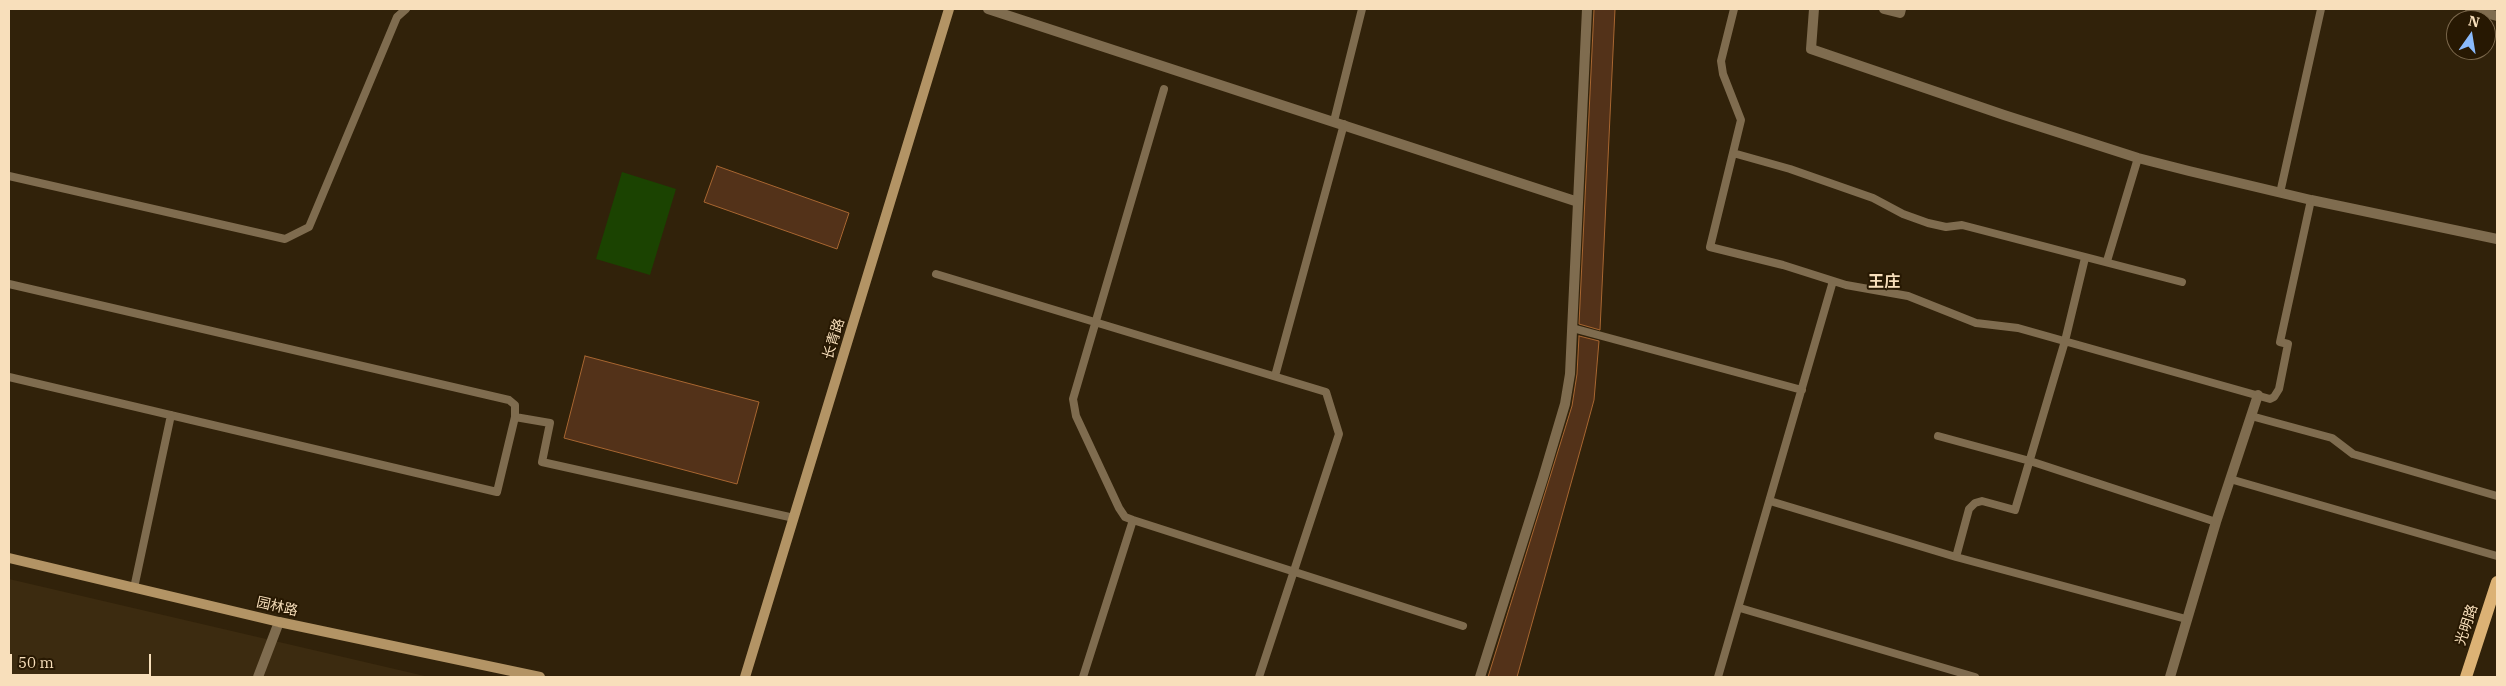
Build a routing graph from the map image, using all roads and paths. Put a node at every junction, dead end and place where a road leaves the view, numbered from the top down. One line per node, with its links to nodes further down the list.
1 (406, 9): 17 (lane)
2 (949, 9): 43 (street, 长青路)
3 (988, 9): 14 (street)
4 (1362, 9): 14 (lane)
5 (1587, 9): 20 (street)
6 (1734, 9): 15 (lane)
7 (1814, 9): 16 (street)
8 (1884, 9): 9 (street)
9 (1902, 9)
10 (2320, 9): 18 (lane)
11 (2470, 9): 12 (street)
12 (2497, 16)
13 (1164, 89): 28 (lane)
14 (1339, 122): 20 (street); 31 (lane)
15 (1733, 153): 22 (lane); 25 (lane)
16 (2138, 158): 18 (street); 23 (lane)
17 (9, 176)
18 (2280, 193): 19 (street)
19 (2312, 200): 21 (street); 34 (lane)
20 (1578, 202): 62 (street)
21 (2497, 239)
22 (2085, 258): 23 (lane); 30 (lane)
23 (2108, 260): 26 (lane)
24 (936, 274): 28 (lane)
25 (1833, 281): 30 (lane); 33 (lane)
26 (2182, 282)
27 (9, 284): 37 (lane)
28 (1096, 322): 31 (lane); 44 (lane)
29 (1576, 329): 33 (lane)
30 (2065, 342): 34 (lane); 39 (lane)
31 (1275, 376): 49 (lane)
32 (9, 377): 35 (lane)
33 (1802, 390): 42 (lane)
34 (2258, 395): 36 (street)
35 (172, 415): 37 (lane); 51 (lane)
36 (2251, 416): 40 (street); 41 (lane)
37 (515, 417): 43 (lane)
38 (1938, 436): 39 (lane)
39 (2030, 461): 45 (lane); 47 (lane)
40 (2230, 479): 45 (street); 46 (lane)
41 (2497, 496)
42 (1770, 501): 47 (lane); 52 (lane)
43 (794, 518): 59 (street, 长青路)
44 (1133, 520): 49 (lane); 60 (lane)
45 (2216, 522): 53 (street)
46 (2497, 556)
47 (1956, 557): 53 (lane)
48 (9, 558): 51 (street, 园林路)
49 (1293, 572): 55 (lane); 61 (lane)
50 (2497, 582): 66 (main road, 光明路)
51 (134, 588): 54 (street, 园林路)
52 (1740, 608): 56 (lane); 63 (lane)
53 (2186, 619): 65 (street)
54 (279, 622): 57 (street); 58 (street, 园林路)
55 (1463, 626)
56 (1962, 676): 64 (lane)
57 (258, 677)
58 (540, 677)
59 (745, 677)
60 (1083, 677)
61 (1259, 677)
62 (1480, 677)
63 (1718, 677)
64 (1975, 677)
65 (2170, 677)
66 (2466, 677)

